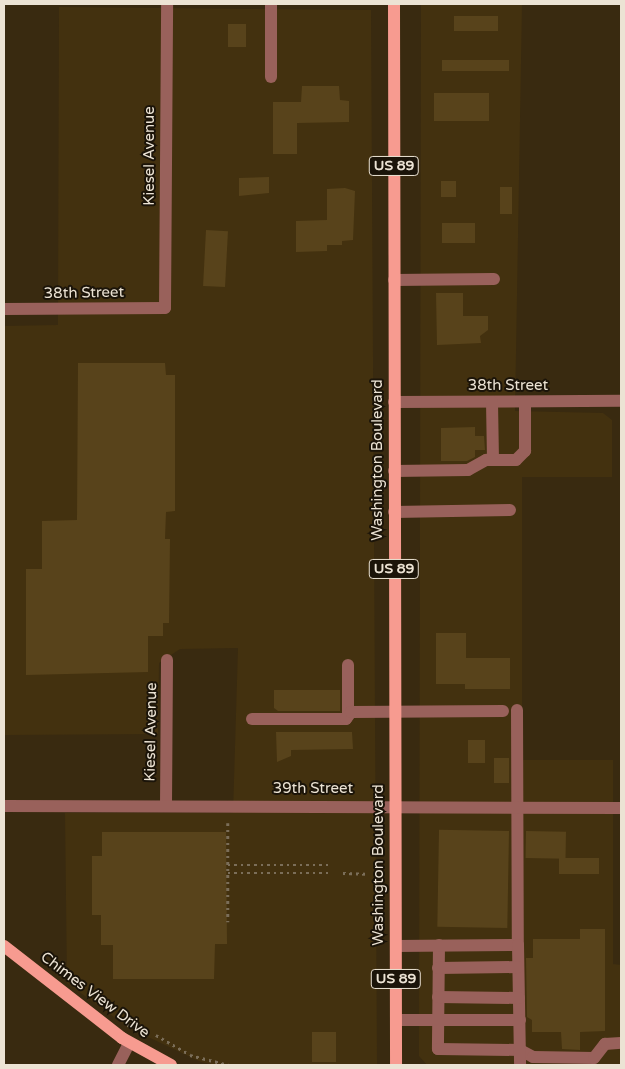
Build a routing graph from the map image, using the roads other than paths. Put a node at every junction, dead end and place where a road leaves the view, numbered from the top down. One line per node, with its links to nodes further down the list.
1 (167, 4): 7 (street, Kiesel Avenue)
2 (271, 4): 4 (street)
3 (394, 4): 6 (main road, Washington Boulevard / US 89)
4 (271, 77)
5 (494, 279): 6 (street)
6 (394, 280): 10 (main road, Washington Boulevard / US 89)
7 (165, 308): 8 (street, 38th Street)
8 (4, 309)
9 (621, 401): 12 (street, 38th Street)
10 (394, 402): 11 (street, 38th Street); 14 (main road, Washington Boulevard / US 89)
11 (492, 402): 12 (street, 38th Street); 13 (street)
12 (525, 402): 13 (street)
13 (493, 460): 14 (street)
14 (394, 471): 16 (main road, Washington Boulevard / US 89)
15 (510, 510): 16 (street)
16 (394, 512): 20 (main road, Washington Boulevard / US 89)
17 (168, 660): 24 (street, Kiesel Avenue)
18 (348, 665): 22 (street)
19 (517, 710): 27 (street)
20 (395, 711): 21 (street); 22 (street); 26 (main road, Washington Boulevard / US 89)
21 (503, 712)
22 (348, 715): 23 (street)
23 (252, 719)
24 (166, 805): 25 (street, 39th Street); 26 (street, 39th Street)
25 (4, 806)
26 (395, 806): 27 (street, 39th Street); 31 (main road, Washington Boulevard / US 89)
27 (518, 807): 28 (street, 39th Street); 29 (street)
28 (621, 808)
29 (518, 945): 32 (street); 33 (street)
30 (4, 946): 40 (main road, Chimes View Drive)
31 (396, 946): 32 (street); 37 (main road, Washington Boulevard / US 89)
32 (439, 946): 34 (street)
33 (518, 967): 34 (street); 36 (street)
34 (438, 968): 35 (street)
35 (438, 997): 36 (street); 38 (street)
36 (519, 998): 39 (street)
37 (396, 1020): 38 (street); 45 (main road, Washington Boulevard / US 89)
38 (437, 1020): 39 (street); 42 (street)
39 (520, 1020): 42 (street)
40 (129, 1043): 43 (street); 44 (main road, Chimes View Drive)
41 (621, 1043): 42 (street)
42 (520, 1050): 46 (street)
43 (118, 1065)
44 (171, 1065)
45 (396, 1065)
46 (520, 1065)

